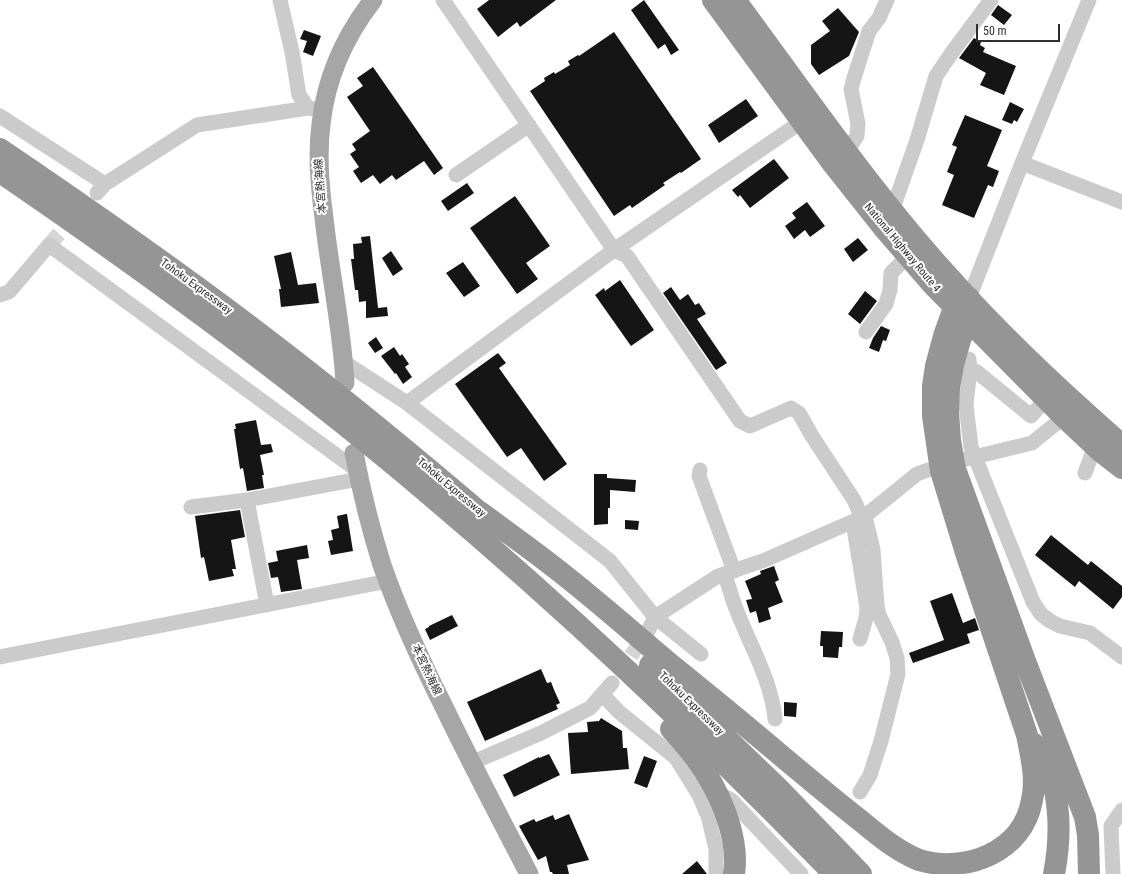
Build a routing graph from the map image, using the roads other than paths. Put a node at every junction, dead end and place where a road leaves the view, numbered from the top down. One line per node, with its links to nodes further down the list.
1 (280, 0): 9 (street)
2 (373, 0): 9 (main road, 本宮熱海線)
3 (443, 0): 12 (street)
4 (713, 0): 11 (highway, National Highway Route 4)
5 (736, 0): 14 (highway, National Highway Route 4)
6 (887, 0): 14 (street)
7 (991, 0): 19 (street)
8 (1088, 0): 15 (street)
9 (316, 109): 10 (street); 25 (main road, 本宮熱海線)
10 (0, 116)
11 (801, 122): 20 (street); 21 (highway, National Highway Route 4)
12 (529, 125): 17 (street); 20 (street)
13 (0, 149): 41 (highway, Tohoku Expressway)
14 (847, 151): 19 (highway, National Highway Route 4)
15 (1022, 163): 18 (street); 23 (street)
16 (0, 172): 41 (highway, Tohoku Expressway)
17 (456, 175)
18 (1122, 202)
19 (892, 211): 23 (highway, National Highway Route 4)
20 (614, 250): 28 (street); 40 (street)
21 (908, 256): 23 (highway, National Highway Route 4); 24 (street)
22 (0, 295): 33 (street)
23 (964, 309): 27 (highway, National Highway Route 4); 31 (highway, National Highway Route 4); 52 (highway); 54 (highway)
24 (866, 332)
25 (344, 362): 26 (main road, 本宮熱海線); 28 (street)
26 (346, 383)
27 (1046, 399): 29 (highway, National Highway Route 4); 32 (street)
28 (407, 403): 45 (street)
29 (1064, 417): 30 (highway, National Highway Route 4); 32 (street)
30 (1095, 446): 34 (highway, National Highway Route 4); 37 (street)
31 (1122, 446)
32 (970, 458): 50 (street)
33 (357, 468): 38 (street); 43 (main road, 本宮熱海線)
34 (1122, 468)
35 (700, 470): 42 (street)
36 (928, 470): 40 (street)
37 (1085, 472)
38 (247, 500): 39 (street); 44 (street)
39 (191, 507)
40 (860, 519): 42 (street); 47 (street); 56 (street)
41 (474, 520): 52 (highway); 55 (highway); 62 (highway, Tohoku Expressway); 63 (highway, Tohoku Expressway)
42 (729, 573): 45 (street); 51 (street)
43 (388, 582): 44 (street); 53 (main road, 本宮熱海線)
44 (267, 605): 49 (street)
45 (655, 617): 46 (street); 48 (street)
46 (648, 631)
47 (860, 639)
48 (701, 654)
49 (0, 657)
50 (1122, 657)
51 (775, 719)
52 (1027, 735): 64 (highway)
53 (472, 763): 58 (main road, 本宮熱海線); 59 (street)
54 (1073, 786): 65 (highway); 66 (highway)
55 (717, 792): 60 (highway); 61 (street)
56 (860, 792)
57 (1122, 810): 67 (street)
58 (529, 874)
59 (716, 874)
60 (734, 874)
61 (800, 874)
62 (834, 874)
63 (861, 874)
64 (1054, 874)
65 (1066, 874)
66 (1089, 874)
67 (1113, 874)

